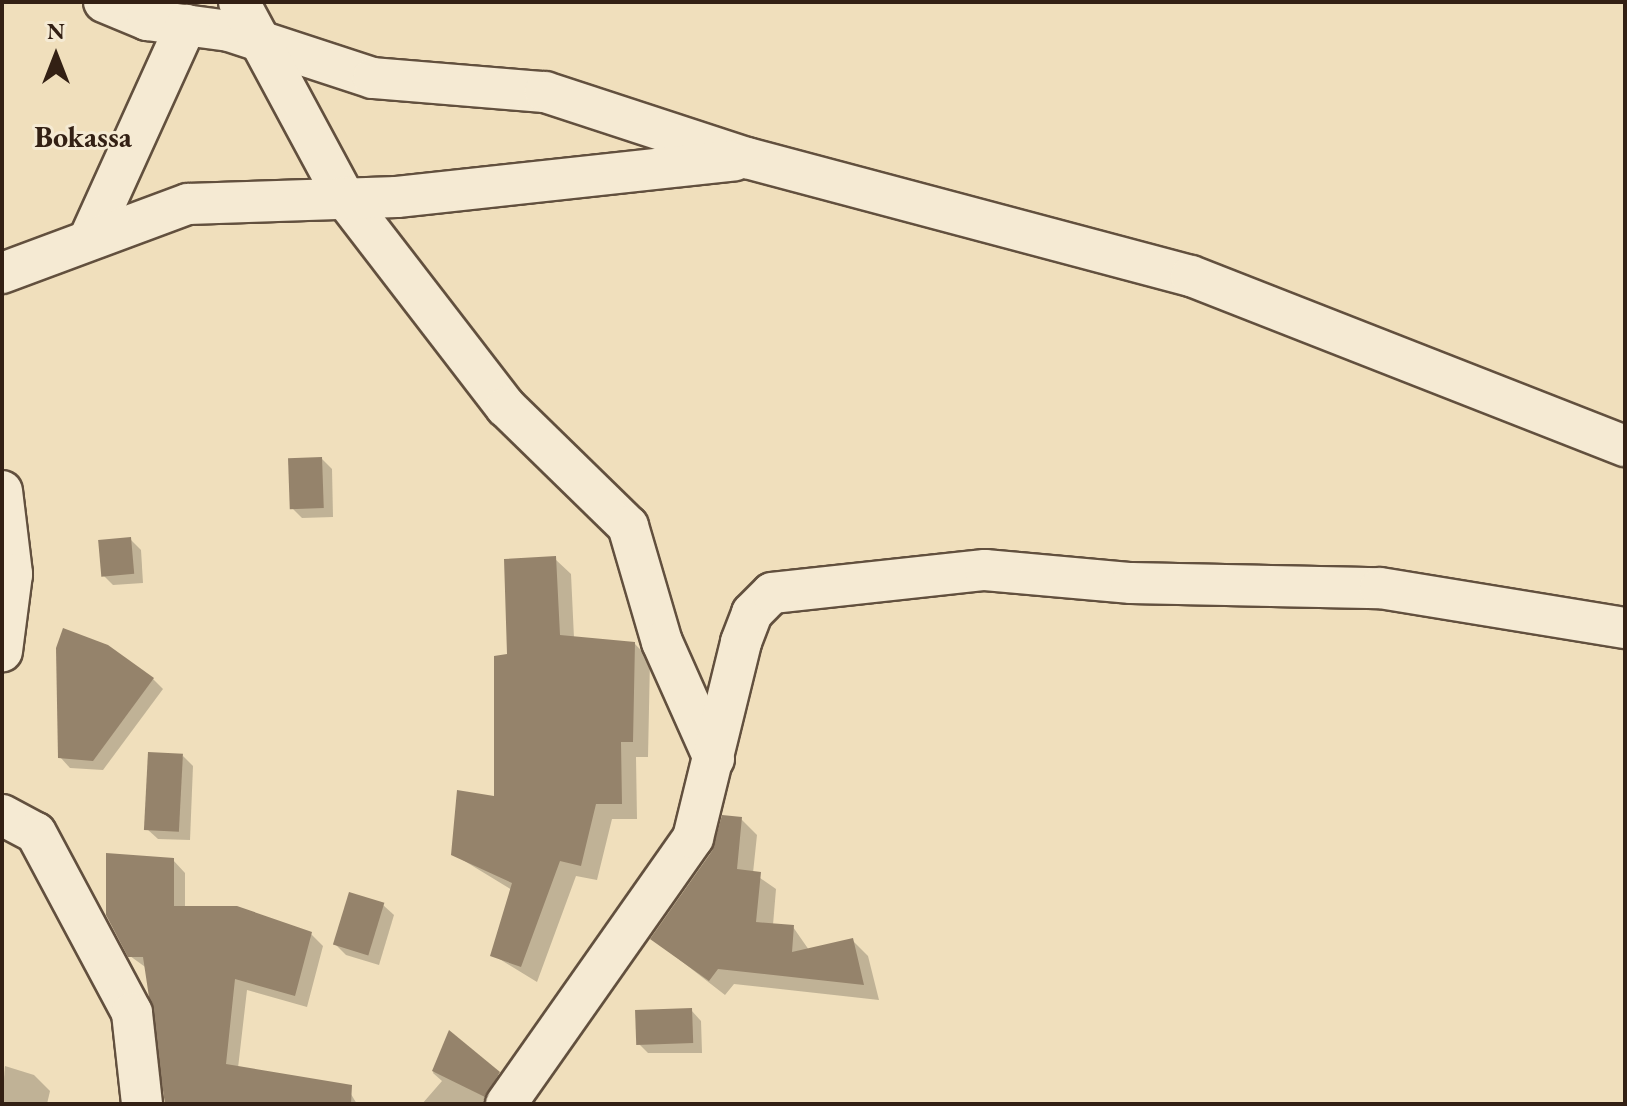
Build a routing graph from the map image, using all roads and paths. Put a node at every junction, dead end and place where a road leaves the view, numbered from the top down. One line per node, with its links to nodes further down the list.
1 (104, 2): 3 (street)
2 (239, 2): 4 (street)
3 (186, 25): 4 (street); 7 (street)
4 (260, 41): 5 (street); 6 (street)
5 (747, 158): 6 (street); 9 (street)
6 (344, 197): 7 (street); 13 (street)
7 (90, 237): 8 (street)
8 (2, 273)
9 (1625, 446)
10 (2, 491): 12 (street)
11 (1625, 628): 13 (street)
12 (2, 651)
13 (714, 759): 16 (street)
14 (6, 807): 15 (street)
15 (142, 1104)
16 (506, 1104)

